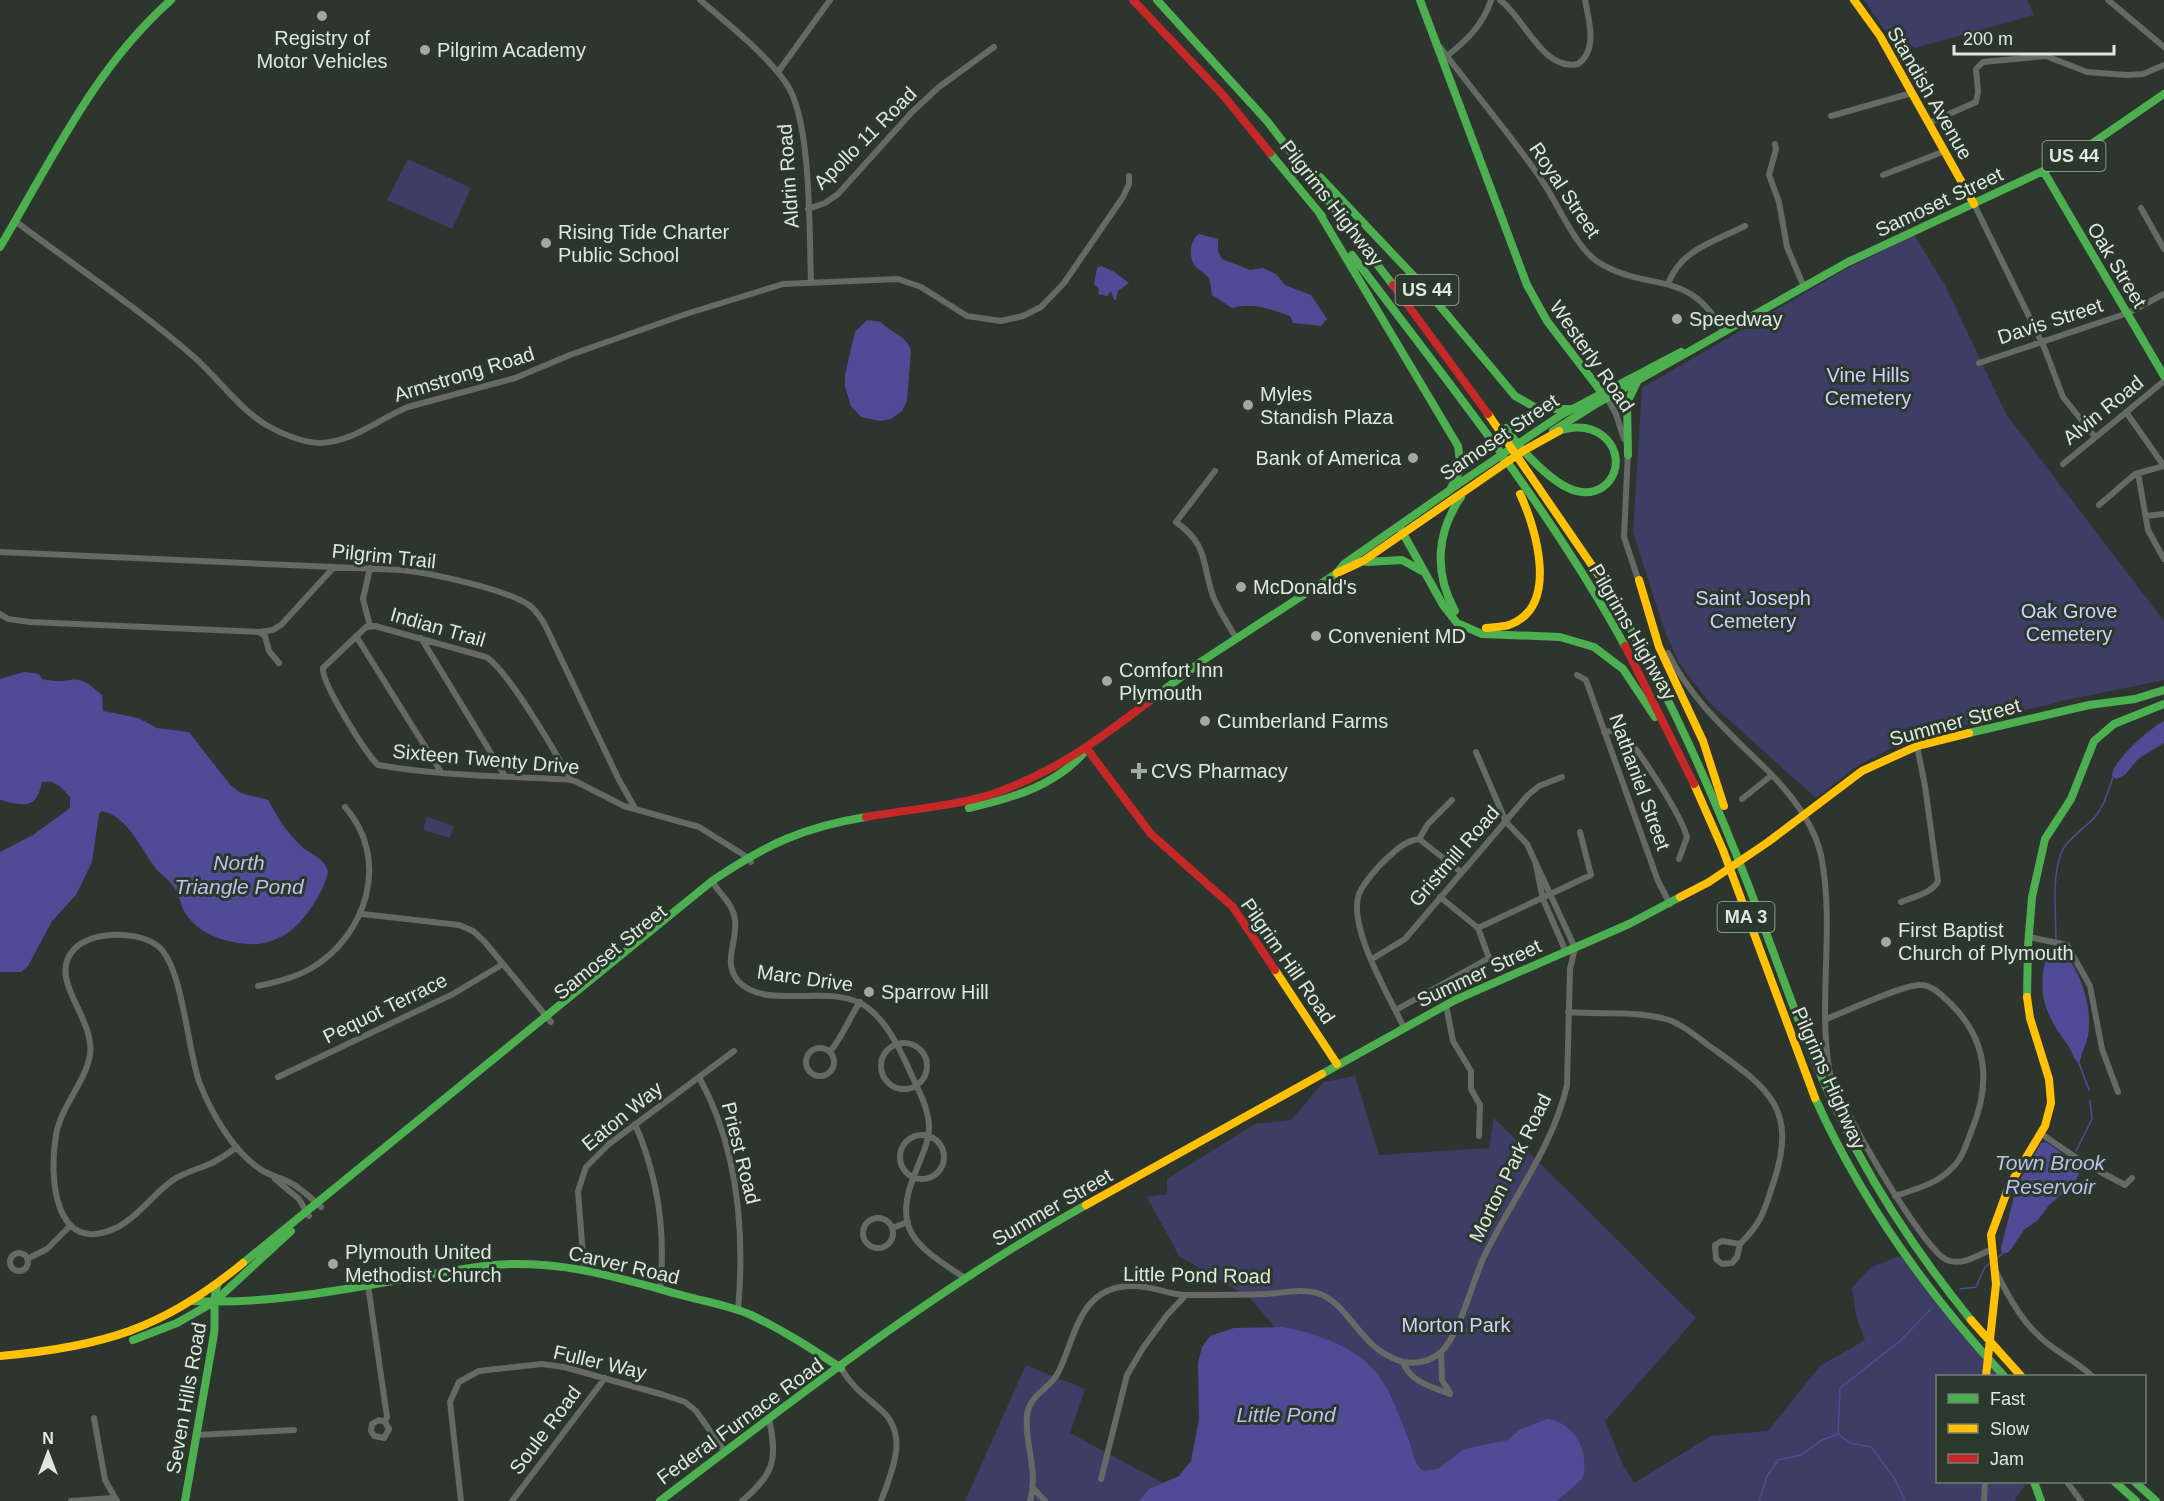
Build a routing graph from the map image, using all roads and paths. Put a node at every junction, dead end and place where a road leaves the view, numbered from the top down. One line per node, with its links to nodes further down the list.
1 (171, 0): 32 (main road)
2 (700, 0): 17 (street, Aldrin Road)
3 (830, 0): 17 (street)
4 (1133, 0): 31 (main road, Pilgrims Highway / US 44)
5 (1157, 0): 23 (main road, Pilgrims Highway / US 44)
6 (1491, 0): 15 (street)
7 (1500, 0): 8 (street)
8 (1586, 0)
9 (1854, 0): 18 (main road, Standish Avenue)
10 (2113, 1): 14 (street)
11 (1423, 2): 12 (main road, Westerly Road)
12 (1436, 42): 15 (street, Royal Street); 47 (main road, Westerly Road)
13 (994, 47): 30 (street, Apollo 11 Road)
14 (2164, 47)
15 (1447, 56): 37 (street, Royal Street)
16 (2164, 65): 21 (street)
17 (778, 72): 30 (street, Aldrin Road)
18 (1912, 93): 20 (street); 21 (main road, Standish Avenue)
19 (2164, 94): 25 (main road, Samoset Street / US 44)
20 (1831, 116)
21 (1929, 123): 24 (main road, Standish Avenue)
22 (1774, 144): 38 (street)
23 (1289, 148): 48 (main road, US 44); 50 (main road, Pilgrims Highway)
24 (1945, 151): 27 (street); 28 (main road, Standish Avenue)
25 (2044, 172): 28 (main road, Samoset Street / US 44); 40 (main road, Oak Street)
26 (1129, 176): 36 (street, Armstrong Road)
27 (1883, 176)
28 (1974, 204): 38 (main road, Samoset Street / US 44); 42 (street)
29 (2141, 208): 35 (street)
30 (808, 209): 36 (street, Aldrin Road)
31 (1318, 211): 52 (main road, Pilgrims Highway / US 44); 61 (main road)
32 (15, 221): 34 (main road); 36 (street, Armstrong Road)
33 (1745, 226): 37 (street)
34 (0, 247)
35 (2164, 249)
36 (811, 281)
37 (1668, 284): 41 (street, Royal Street)
38 (1804, 286): 41 (main road, Samoset Street / US 44)
39 (2164, 294): 40 (street, Davis Street)
40 (2128, 313): 42 (street, Davis Street); 44 (main road, Oak Street)
41 (1724, 333): 46 (main road, Samoset Street / US 44); 47 (main road, Samoset Street / US 44)
42 (2040, 342): 43 (street, Davis Street); 51 (street)
43 (1979, 363)
44 (2164, 376)
45 (2164, 381): 49 (street, Alvin Road)
46 (1637, 382): 47 (main road, Samoset Street / US 44); 54 (main road)
47 (1604, 395): 48 (main road, Samoset Street / US 44); 53 (main road, Samoset Street / US 44); 54 (street, Westerly Road)
48 (1571, 409): 61 (main road, Samoset Street)
49 (2126, 412): 51 (street, Alvin Road); 56 (street)
50 (1504, 430): 53 (main road); 103 (main road, Pilgrims Highway / MA 3)
51 (2095, 437): 55 (street, Alvin Road)
52 (1488, 441): 59 (main road, Pilgrims Highway / MA 3)
53 (1539, 441): 60 (main road, Samoset Street / US 44)
54 (1629, 455): 73 (street, Westerly Road)
55 (2063, 464)
56 (2164, 466): 58 (street)
57 (1215, 471): 79 (street)
58 (2138, 473): 62 (street); 64 (street)
59 (1512, 478): 60 (main road, US 44); 98 (main road, Pilgrims Highway / MA 3)
60 (1471, 486): 65 (main road, Samoset Street)
61 (1450, 490): 65 (main road, Samoset Street)
62 (2099, 505)
63 (2164, 514): 64 (street)
64 (2146, 516): 67 (street)
65 (1400, 530): 68 (main road, Samoset Street); 71 (main road, Samoset Street); 72 (main road)
66 (0, 552): 69 (street, Pilgrim Trail)
67 (2164, 559)
68 (1364, 562): 71 (main road, Samoset Street); 72 (main road)
69 (334, 567): 70 (street, Pilgrim Trail); 76 (street)
70 (370, 568): 75 (street); 97 (street, Pilgrim Trail)
71 (1337, 573): 79 (main road, Samoset Street)
72 (1430, 580): 98 (main road)
73 (1639, 580): 91 (street, Westerly Road); 103 (main road)
74 (2, 616): 76 (street)
75 (370, 627): 77 (street, Indian Trail); 78 (street, Indian Trail)
76 (259, 632): 80 (street)
77 (356, 636): 88 (street, Indian Trail); 89 (street)
78 (421, 638): 90 (street); 93 (street, Indian Trail)
79 (1236, 638): 86 (main road, Samoset Street)
80 (279, 663)
81 (1577, 675): 84 (street, Nathaniel Street)
82 (2164, 690): 85 (main road, Summer Street)
83 (2164, 704): 116 (main road)
84 (1604, 732): 104 (street); 113 (street, Nathaniel Street)
85 (1917, 746): 99 (main road, Summer Street); 112 (street)
86 (1087, 749): 105 (main road, Samoset Street); 131 (main road, Pilgrim Hill Road)
87 (1476, 752): 100 (street)
88 (378, 765): 89 (street, Sixteen Twenty Drive)
89 (441, 772): 90 (street, Sixteen Twenty Drive)
90 (505, 776): 93 (street, Sixteen Twenty Drive)
91 (1772, 776): 94 (street); 99 (street, Westerly Road)
92 (1562, 777): 100 (street, Gristmill Road)
93 (570, 780): 97 (street, Sixteen Twenty Drive)
94 (1742, 799)
95 (1452, 800): 102 (street)
96 (345, 807): 114 (street)
97 (637, 809): 105 (street, Sixteen Twenty Drive)
98 (1708, 815): 171 (main road, Pilgrims Highway / MA 3)
99 (1805, 815): 113 (main road, Summer Street); 126 (street, Westerly Road)
100 (1506, 822): 106 (street); 107 (street, Gristmill Road)
101 (1580, 832): 109 (street)
102 (1419, 839): 107 (street); 118 (street)
103 (1735, 850): 172 (main road, Pilgrims Highway / MA 3)
104 (1679, 859)
105 (749, 860): 108 (main road, Samoset Street)
106 (1535, 861): 109 (street); 111 (street)
107 (1461, 872): 110 (street, Gristmill Road)
108 (714, 884): 121 (street, Marc Drive); 125 (main road, Samoset Street)
109 (1552, 896): 111 (street); 117 (street)
110 (1440, 897): 115 (street); 118 (street, Gristmill Road)
111 (1543, 900): 115 (street); 117 (street)
112 (1901, 902)
113 (1670, 904): 117 (main road, Summer Street)
114 (362, 914): 119 (street); 120 (street)
115 (1478, 928): 123 (street)
116 (2029, 937): 135 (street); 137 (main road)
117 (1570, 950): 122 (main road, Summer Street); 124 (street, Morton Park Road)
118 (1372, 959): 123 (street)
119 (503, 964): 125 (street); 132 (street, Pequot Terrace)
120 (258, 986)
121 (860, 1002): 128 (street, Marc Drive); 130 (street)
122 (1446, 1005): 127 (main road, Summer Street); 139 (street)
123 (1396, 1010): 127 (street)
124 (1568, 1012): 150 (street); 164 (street, Morton Park Road)
125 (550, 1019): 145 (main road, Samoset Street)
126 (1826, 1019): 144 (street, Westerly Road); 144 (street)
127 (1404, 1028): 131 (main road, Summer Street)
128 (896, 1045): 134 (street, Marc Drive); 134 (street); 134 (street)
129 (734, 1051): 133 (street, Eaton Way)
130 (830, 1051): 130 (street)
131 (1337, 1064): 155 (main road, Summer Street)
132 (278, 1077)
133 (699, 1077): 136 (street, Eaton Way); 162 (street, Priest Road)
134 (916, 1086): 138 (street, Marc Drive)
135 (2118, 1092)
136 (635, 1124): 153 (street, Eaton Way); 158 (street)
137 (2040, 1133): 143 (street); 151 (main road)
138 (928, 1136): 142 (street, Marc Drive); 142 (street); 142 (street)
139 (1479, 1136)
140 (237, 1147): 141 (street); 148 (street); 148 (street)
141 (268, 1173): 145 (street); 146 (street)
142 (914, 1177): 147 (street, Marc Drive)
143 (2132, 1178)
144 (1895, 1196): 151 (street, Westerly Road)
145 (318, 1205): 146 (main road, Samoset Street)
146 (308, 1213): 156 (main road, Samoset Street); 161 (main road, Samoset Street)
147 (908, 1222): 149 (street); 155 (street, Marc Drive)
148 (70, 1226): 152 (street)
149 (892, 1228): 149 (street)
150 (1740, 1244): 150 (street)
151 (1990, 1252): 154 (main road)
152 (27, 1259)
153 (584, 1269): 157 (main road, Carver Road); 158 (main road, Carver Road)
154 (1996, 1269): 170 (main road); 173 (street)
155 (965, 1278): 169 (main road, Summer Street)
156 (218, 1283): 160 (main road); 161 (main road, Seven Hills Road)
157 (368, 1285): 161 (main road, Carver Road); 177 (street)
158 (660, 1288): 162 (main road, Carver Road)
159 (1187, 1295): 168 (street, Little Pond Road); 181 (street); 187 (street, Little Pond Road)
160 (192, 1301): 161 (main road, Seven Hills Road); 166 (main road)
161 (214, 1302): 163 (main road, Carver Road); 179 (main road, Seven Hills Road)
162 (738, 1311): 169 (main road, Carver Road)
163 (100, 1351)
164 (1441, 1352): 168 (street); 168 (street, Little Pond Road)
165 (85, 1354): 167 (main road)
166 (0, 1356)
167 (0, 1362)
168 (1403, 1362)
169 (841, 1368): 176 (main road, Federal Furnace Road); 195 (street)
170 (1986, 1375)
171 (2002, 1375)
172 (2019, 1375)
173 (2090, 1375)
174 (605, 1378): 180 (street, Fuller Way); 191 (street, Fuller Way); 192 (street, Soule Road)
175 (94, 1418): 188 (street)
176 (769, 1419): 180 (main road, Federal Furnace Road); 194 (street)
177 (385, 1422)
178 (294, 1430): 179 (street)
179 (196, 1435): 190 (main road, Seven Hills Road)
180 (725, 1452): 193 (main road, Federal Furnace Road)
181 (1101, 1479)
182 (1985, 1483): 198 (street)
183 (2034, 1483): 199 (main road)
184 (2068, 1483): 200 (street)
185 (2116, 1483): 201 (main road)
186 (2136, 1483): 202 (main road)
187 (1034, 1489): 196 (street, Little Pond Road); 197 (street)
188 (115, 1499): 189 (street)
189 (70, 1501)
190 (185, 1501)
191 (460, 1501)
192 (512, 1501)
193 (660, 1501)
194 (742, 1501)
195 (881, 1501)
196 (1030, 1501)
197 (1045, 1501)
198 (1984, 1501)
199 (2041, 1501)
200 (2081, 1501)
201 (2136, 1501)
202 (2156, 1501)

